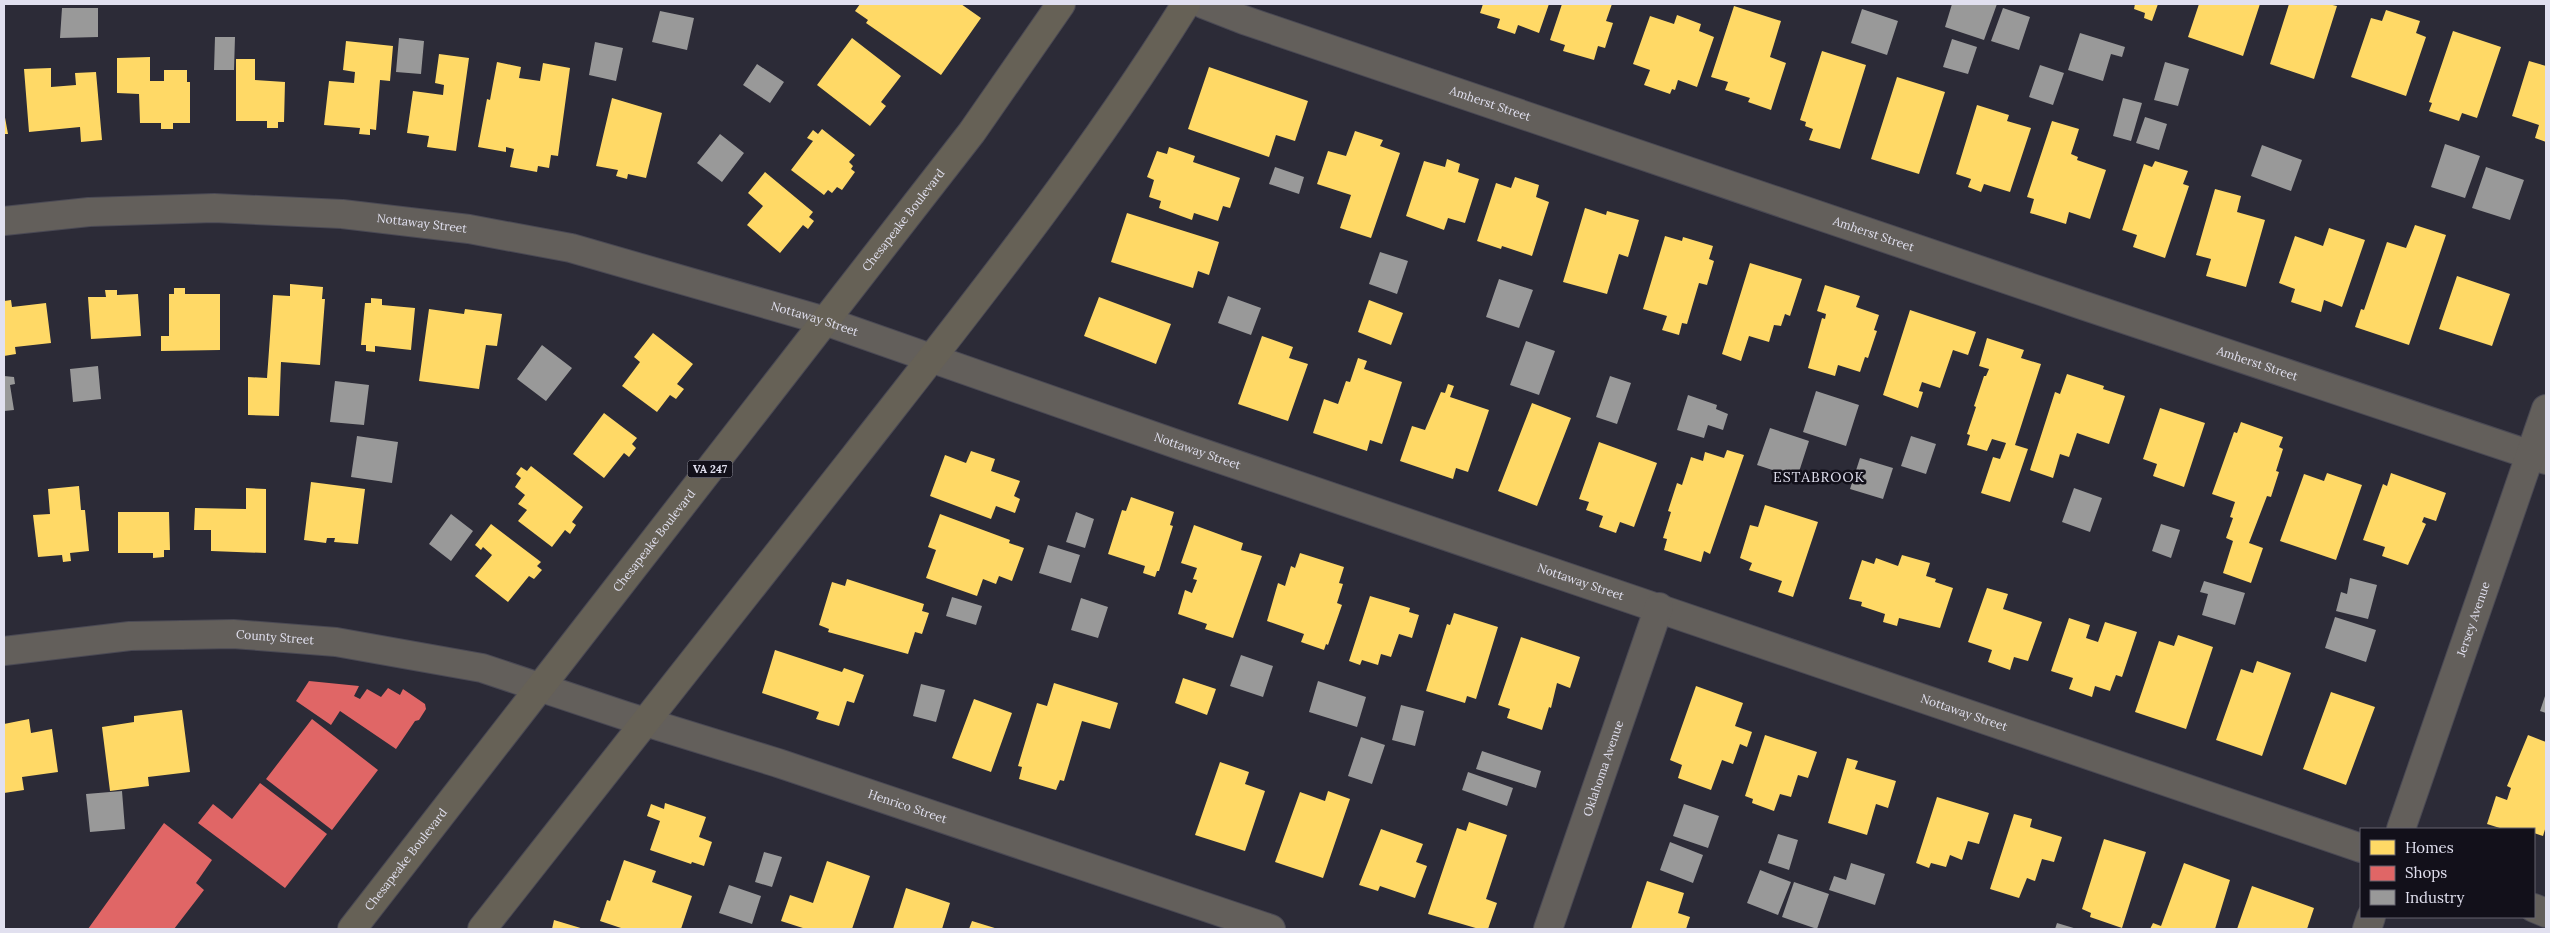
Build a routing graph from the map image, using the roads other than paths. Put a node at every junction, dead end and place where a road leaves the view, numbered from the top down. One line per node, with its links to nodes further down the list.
1 (1061, 4): 5 (main road, Chesapeake Boulevard / VA 247)
2 (1186, 4): 6 (main road)
3 (1203, 4): 8 (street, Amherst Street)
4 (4, 221): 5 (street, Nottaway Street)
5 (826, 321): 6 (street, Nottaway Street); 11 (main road, Chesapeake Boulevard / VA 247)
6 (932, 358): 9 (street, Nottaway Street); 12 (main road)
7 (2546, 409): 8 (street, Jersey Avenue)
8 (2538, 457): 13 (street, Jersey Avenue)
9 (1659, 607): 14 (street, Nottaway Street); 18 (street, Oklahoma Avenue)
10 (4, 651): 11 (street, County Street)
11 (542, 686): 12 (street, Henrico Street); 15 (main road, Chesapeake Boulevard / VA 247)
12 (646, 721): 16 (main road); 17 (street, Henrico Street)
13 (2401, 828)
14 (2360, 848)
15 (352, 929)
16 (482, 929)
17 (1271, 929)
18 (1548, 929)

